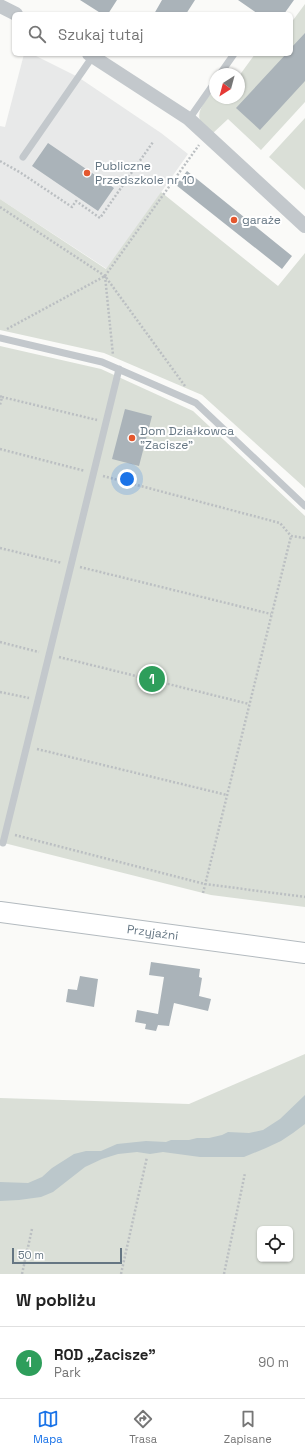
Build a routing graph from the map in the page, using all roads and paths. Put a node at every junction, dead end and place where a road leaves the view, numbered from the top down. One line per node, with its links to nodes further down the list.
1 (90, 56): 9 (lane)
2 (93, 56): 6 (street)
3 (233, 56): 4 (lane)
4 (224, 68)
5 (209, 91): 6 (lane)
6 (189, 119): 7 (street)
7 (206, 135): 12 (street); 13 (path)
8 (153, 142): 10 (path)
9 (23, 157)
10 (0, 160)
11 (0, 207): 13 (path)
12 (305, 226)
13 (105, 276): 14 (path); 16 (path); 18 (path)
14 (0, 333)
15 (0, 338): 16 (lane)
16 (116, 368): 18 (lane); 20 (lane)
17 (1, 396): 19 (path); 20 (path)
18 (196, 403): 24 (lane)
19 (0, 405)
20 (106, 423): 32 (lane)
21 (0, 449): 22 (path)
22 (91, 473)
23 (98, 475): 25 (path)
24 (305, 505)
25 (291, 536): 26 (path); 30 (path)
26 (305, 538)
27 (0, 548): 28 (path)
28 (70, 565)
29 (78, 567): 30 (path)
30 (271, 614): 35 (path)
31 (0, 642): 32 (path)
32 (49, 655): 34 (lane); 35 (path)
33 (0, 692): 34 (path)
34 (38, 700): 36 (lane)
35 (249, 704): 37 (path)
36 (26, 746): 37 (path); 38 (lane)
37 (227, 795): 40 (path)
38 (5, 833): 39 (lane); 40 (path)
39 (3, 843)
40 (205, 884): 41 (path); 42 (path)
41 (203, 893)
42 (305, 897)
43 (0, 912): 44 (main road, Przyjaźni)
44 (305, 953)
45 (146, 1157): 49 (path)
46 (246, 1173): 50 (path)
47 (32, 1229): 48 (path)
48 (22, 1274)
49 (121, 1274)
50 (224, 1274)

